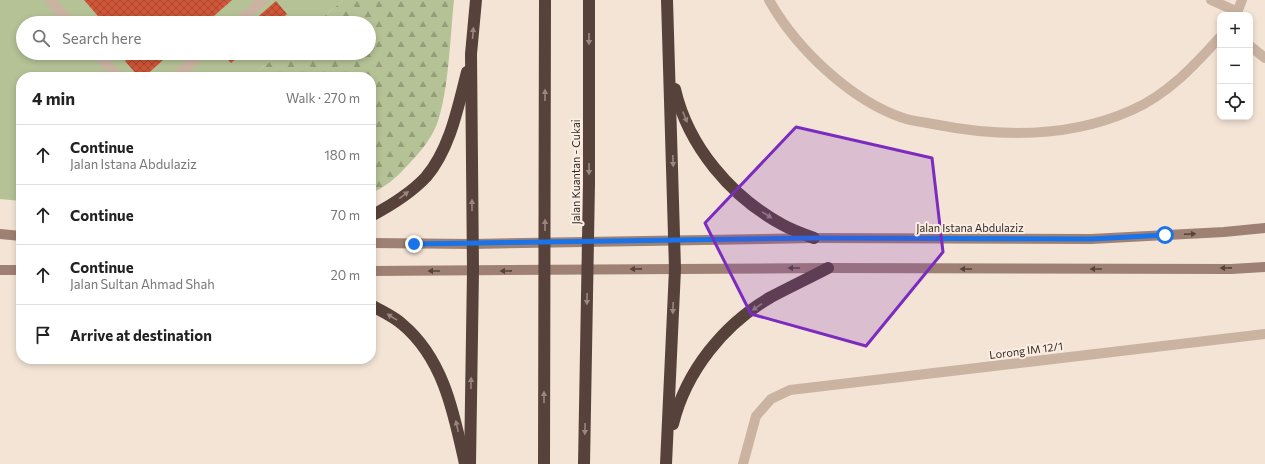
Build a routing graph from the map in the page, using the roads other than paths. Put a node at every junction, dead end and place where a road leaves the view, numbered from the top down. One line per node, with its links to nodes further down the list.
1 (50, 0): 12 (street)
2 (263, 0): 13 (street)
3 (476, 0): 16 (highway, one-way to 3)
4 (545, 0): 43 (highway, one-way to 4)
5 (589, 0): 44 (highway, Jalan Kuantan - Cukai, one-way to 44)
6 (668, 0): 20 (highway)
7 (769, 0): 14 (street)
8 (1211, 0): 10 (street)
9 (1242, 0): 11 (street)
10 (1233, 12)
11 (1238, 12)
12 (64, 16)
13 (245, 16)
14 (1217, 40)
15 (1252, 48): 17 (street)
16 (471, 54): 23 (highway, one-way to 16); 30 (highway, one-way to 16)
17 (1265, 58)
18 (103, 60): 21 (street)
19 (194, 60): 22 (street)
20 (670, 66): 27 (highway, one-way to 27); 28 (highway, one-way to 28)
21 (114, 72)
22 (181, 72)
23 (376, 213)
24 (1265, 228): 27 (main road, Jalan Istana Abdulaziz, one-way to 24)
25 (0, 234): 26 (main road)
26 (16, 236)
27 (814, 238): 28 (main road, Jalan Istana Abdulaziz)
28 (675, 241): 30 (main road, Jalan Istana Abdulaziz); 33 (highway)
29 (376, 243): 30 (main road, Jalan Istana Abdulaziz)
30 (472, 244): 37 (highway)
31 (1265, 267): 32 (main road, one-way to 32)
32 (828, 268): 33 (main road, one-way to 33); 40 (highway, one-way to 40)
33 (675, 269): 37 (main road, one-way to 37); 40 (highway, one-way to 40)
34 (0, 270): 35 (main road)
35 (16, 270)
36 (376, 271): 37 (main road, one-way to 36)
37 (472, 271): 42 (highway, one-way to 37)
38 (376, 308): 41 (highway, one-way to 38)
39 (1265, 334): 46 (street, Lorong IM 12/1)
40 (668, 448): 45 (highway)
41 (465, 464)
42 (470, 464)
43 (544, 464)
44 (584, 464)
45 (666, 464)
46 (744, 464)

